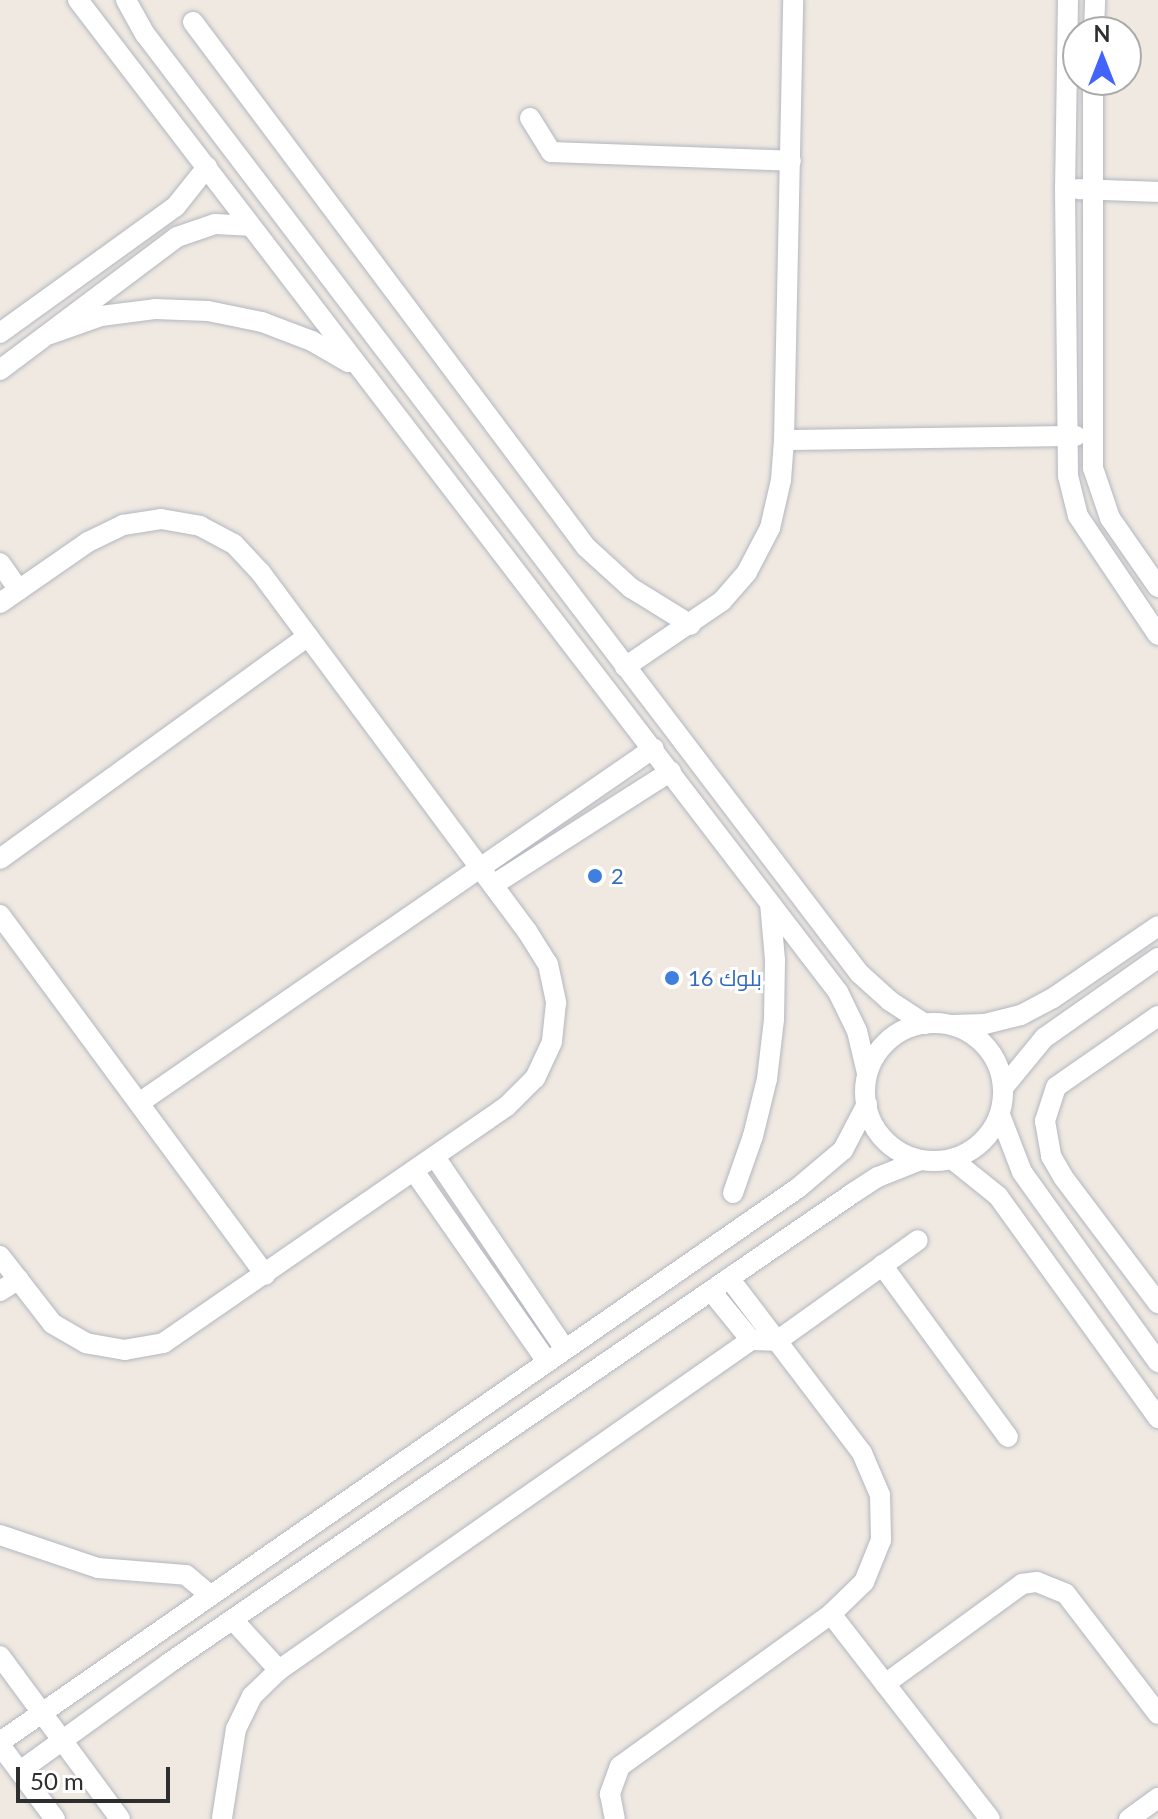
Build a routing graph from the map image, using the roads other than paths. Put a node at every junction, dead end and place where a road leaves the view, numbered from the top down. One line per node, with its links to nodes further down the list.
1 (78, 0): 9 (street)
2 (126, 0): 21 (street)
3 (793, 0): 8 (street)
4 (1068, 0): 10 (street)
5 (193, 22): 28 (street)
6 (1093, 96): 11 (street)
7 (530, 118): 8 (street)
8 (791, 161): 20 (street)
9 (207, 167): 13 (street); 14 (street)
10 (1065, 189): 11 (street); 18 (street)
11 (1092, 190): 12 (street); 19 (street)
12 (1158, 192)
13 (250, 226): 15 (street); 16 (street)
14 (0, 333)
15 (50, 334): 16 (street); 17 (street)
16 (358, 369): 22 (street)
17 (0, 370)
18 (1066, 436): 19 (street); 20 (street); 27 (street)
19 (1092, 436): 25 (street)
20 (784, 440): 28 (street)
21 (527, 538): 22 (street); 31 (street)
22 (503, 554): 32 (street)
23 (0, 563): 24 (street)
24 (19, 590): 26 (street); 30 (street)
25 (1158, 590): 27 (street)
26 (0, 602)
27 (1138, 605): 29 (street)
28 (691, 625): 31 (street)
29 (1158, 635)
30 (308, 636): 34 (street); 35 (street)
31 (625, 667): 42 (street)
32 (654, 748): 33 (street); 35 (street)
33 (671, 771): 36 (street); 37 (street)
34 (0, 859)
35 (479, 866): 36 (street); 46 (street)
36 (493, 885): 49 (street)
37 (769, 900): 44 (street); 53 (street)
38 (0, 915): 46 (street)
39 (1158, 926): 43 (street)
40 (1158, 958): 45 (street)
41 (1158, 1016): 62 (street)
42 (925, 1024): 43 (street); 44 (street)
43 (949, 1025): 45 (street)
44 (867, 1073): 47 (street)
45 (1003, 1088): 48 (street)
46 (139, 1103): 57 (street)
47 (867, 1104): 51 (street); 65 (street)
48 (1000, 1115): 50 (street); 67 (street)
49 (435, 1157): 52 (street); 65 (street)
50 (952, 1159): 51 (street); 68 (street)
51 (921, 1160): 58 (street)
52 (414, 1171): 57 (street); 66 (street)
53 (733, 1193)
54 (918, 1240): 56 (street)
55 (0, 1256): 59 (street)
56 (882, 1265): 64 (street); 69 (street)
57 (265, 1275): 59 (street)
58 (729, 1278): 61 (street); 64 (street)
59 (19, 1279): 60 (street)
60 (0, 1291)
61 (711, 1291): 63 (street); 73 (street)
62 (1158, 1303)
63 (751, 1340): 64 (street); 77 (street)
64 (777, 1341): 72 (street)
65 (565, 1349): 66 (street)
66 (547, 1362): 71 (street)
67 (1158, 1362)
68 (1158, 1418)
69 (1008, 1437)
70 (0, 1535): 71 (street)
71 (210, 1595): 74 (street)
72 (831, 1614): 78 (street); 88 (street)
73 (233, 1620): 76 (street); 77 (street)
74 (152, 1636): 76 (street); 79 (street)
75 (0, 1656): 79 (street)
76 (169, 1663): 81 (street)
77 (279, 1670): 85 (street)
78 (885, 1684): 80 (street); 89 (street)
79 (42, 1712): 81 (street); 82 (street)
80 (1158, 1714)
81 (63, 1740): 83 (street); 87 (street)
82 (0, 1744): 83 (street)
83 (20, 1771): 86 (street)
84 (1158, 1798): 90 (street)
85 (222, 1818)
86 (55, 1819)
87 (120, 1819)
88 (615, 1819)
89 (990, 1819)
90 (1129, 1819)

